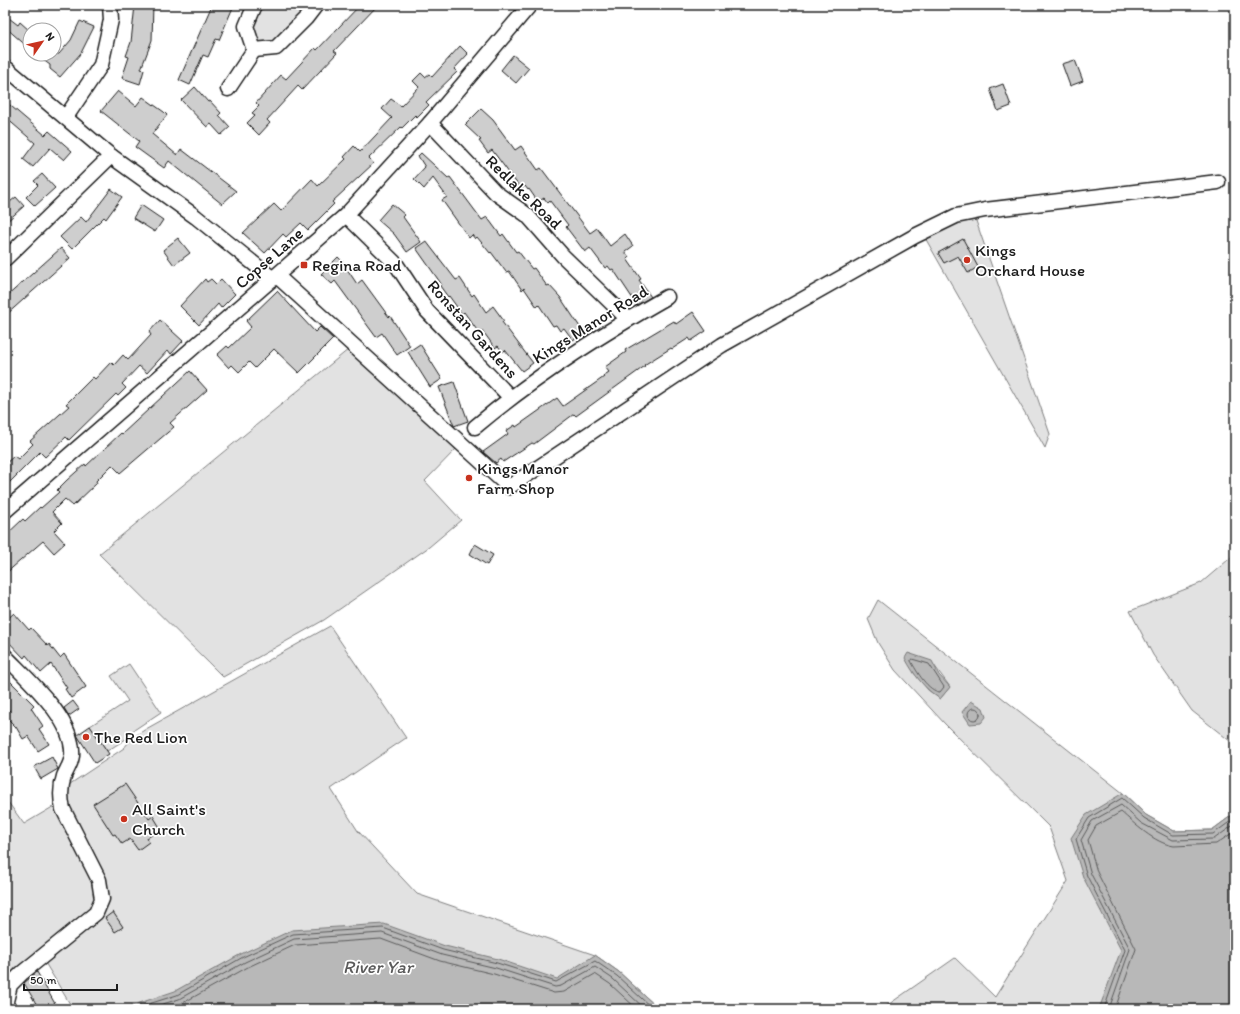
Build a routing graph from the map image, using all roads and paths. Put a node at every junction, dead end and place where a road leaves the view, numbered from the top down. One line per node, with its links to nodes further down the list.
1 (110, 5): 8 (street)
2 (255, 5): 5 (street)
3 (316, 5): 5 (street)
4 (530, 5): 9 (street, Copse Lane)
5 (254, 50): 7 (street)
6 (5, 67): 8 (street)
7 (228, 89)
8 (66, 117): 10 (street)
9 (430, 123): 12 (street, Copse Lane); 16 (street, Redlake Road)
10 (111, 156): 13 (street); 14 (street)
11 (1218, 182): 14 (street)
12 (346, 215): 14 (street, Copse Lane); 17 (street, Ronstan Gardens)
13 (5, 259)
14 (275, 277): 19 (street, Copse Lane)
15 (667, 297): 16 (street, Kings Manor Road)
16 (628, 319): 17 (street, Kings Manor Road)
17 (510, 397): 18 (street, Kings Manor Road)
18 (475, 427)
19 (5, 511)
20 (5, 656): 21 (street)
21 (7, 1009)

